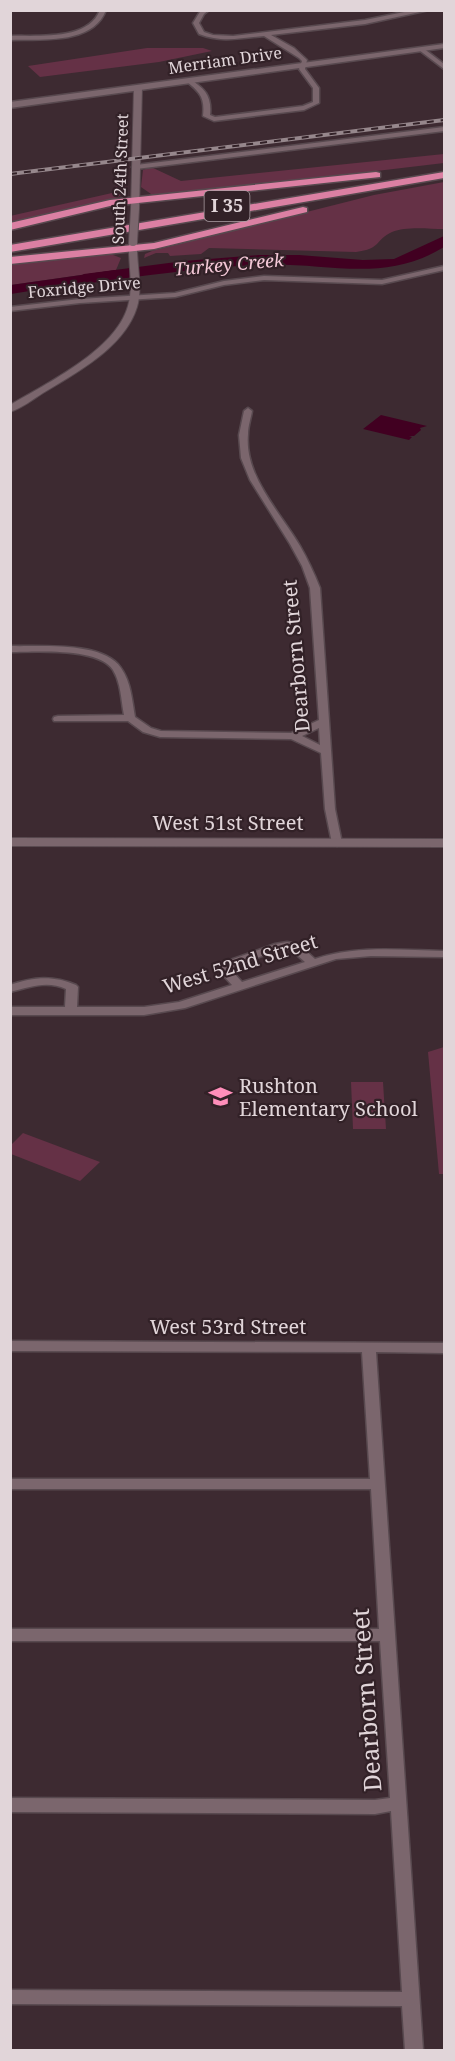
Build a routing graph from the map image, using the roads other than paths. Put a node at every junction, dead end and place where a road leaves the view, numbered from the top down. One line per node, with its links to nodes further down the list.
1 (103, 10): 6 (street)
2 (206, 10): 5 (street)
3 (426, 10): 4 (street)
4 (266, 34): 5 (street); 7 (street)
5 (235, 37): 7 (street)
6 (10, 38)
7 (275, 41): 10 (street)
8 (444, 46): 9 (main road, Merriam Drive)
9 (421, 49): 10 (main road, Merriam Drive); 11 (street)
10 (304, 64): 12 (main road, Merriam Drive); 12 (street)
11 (444, 67)
12 (188, 80): 13 (main road, Merriam Drive)
13 (138, 87): 14 (main road, Merriam Drive); 16 (street, South 24th Street)
14 (10, 105)
15 (444, 129): 16 (street)
16 (136, 167): 20 (street, South 24th Street)
17 (444, 169): 20 (highway); 22 (highway, I 35)
18 (444, 175): 19 (highway, I 35)
19 (386, 184): 23 (highway, I 35); 24 (highway)
20 (135, 205): 21 (highway); 24 (street, South 24th Street, bridge)
21 (10, 226)
22 (10, 243)
23 (10, 249)
24 (133, 249): 25 (highway); 29 (street, South 24th Street)
25 (10, 261)
26 (444, 268): 27 (street, Foxridge Drive)
27 (382, 282): 28 (street); 29 (street, Foxridge Drive)
28 (394, 287)
29 (133, 298): 30 (street, Foxridge Drive); 31 (street, South 24th Street)
30 (10, 309)
31 (10, 409)
32 (248, 411): 36 (street, Dearborn Street)
33 (10, 649): 34 (street)
34 (130, 718): 35 (street); 37 (street)
35 (58, 719)
36 (324, 722): 37 (street); 38 (street, Dearborn Street)
37 (293, 736): 38 (street)
38 (326, 751): 40 (street, Dearborn Street)
39 (10, 842): 40 (street, West 51st Street)
40 (337, 843): 41 (street, West 51st Street)
41 (444, 843)
42 (444, 954): 43 (street, West 52nd Street)
43 (312, 962): 44 (street, West 52nd Street); 44 (street)
44 (238, 985): 47 (street, West 52nd Street)
45 (10, 989): 47 (street)
46 (10, 1011): 47 (street, West 52nd Street)
47 (71, 1012)
48 (10, 1346): 49 (street, West 53rd Street)
49 (369, 1347): 50 (street, West 53rd Street); 52 (street, Dearborn Street)
50 (444, 1348)
51 (10, 1484): 52 (street)
52 (378, 1484): 53 (street, Dearborn Street)
53 (387, 1634): 54 (street); 55 (street, Dearborn Street)
54 (10, 1635)
55 (398, 1803): 56 (street); 58 (street, Dearborn Street)
56 (10, 1805)
57 (10, 1997): 58 (street)
58 (410, 1999): 59 (street, Dearborn Street)
59 (414, 2050)

